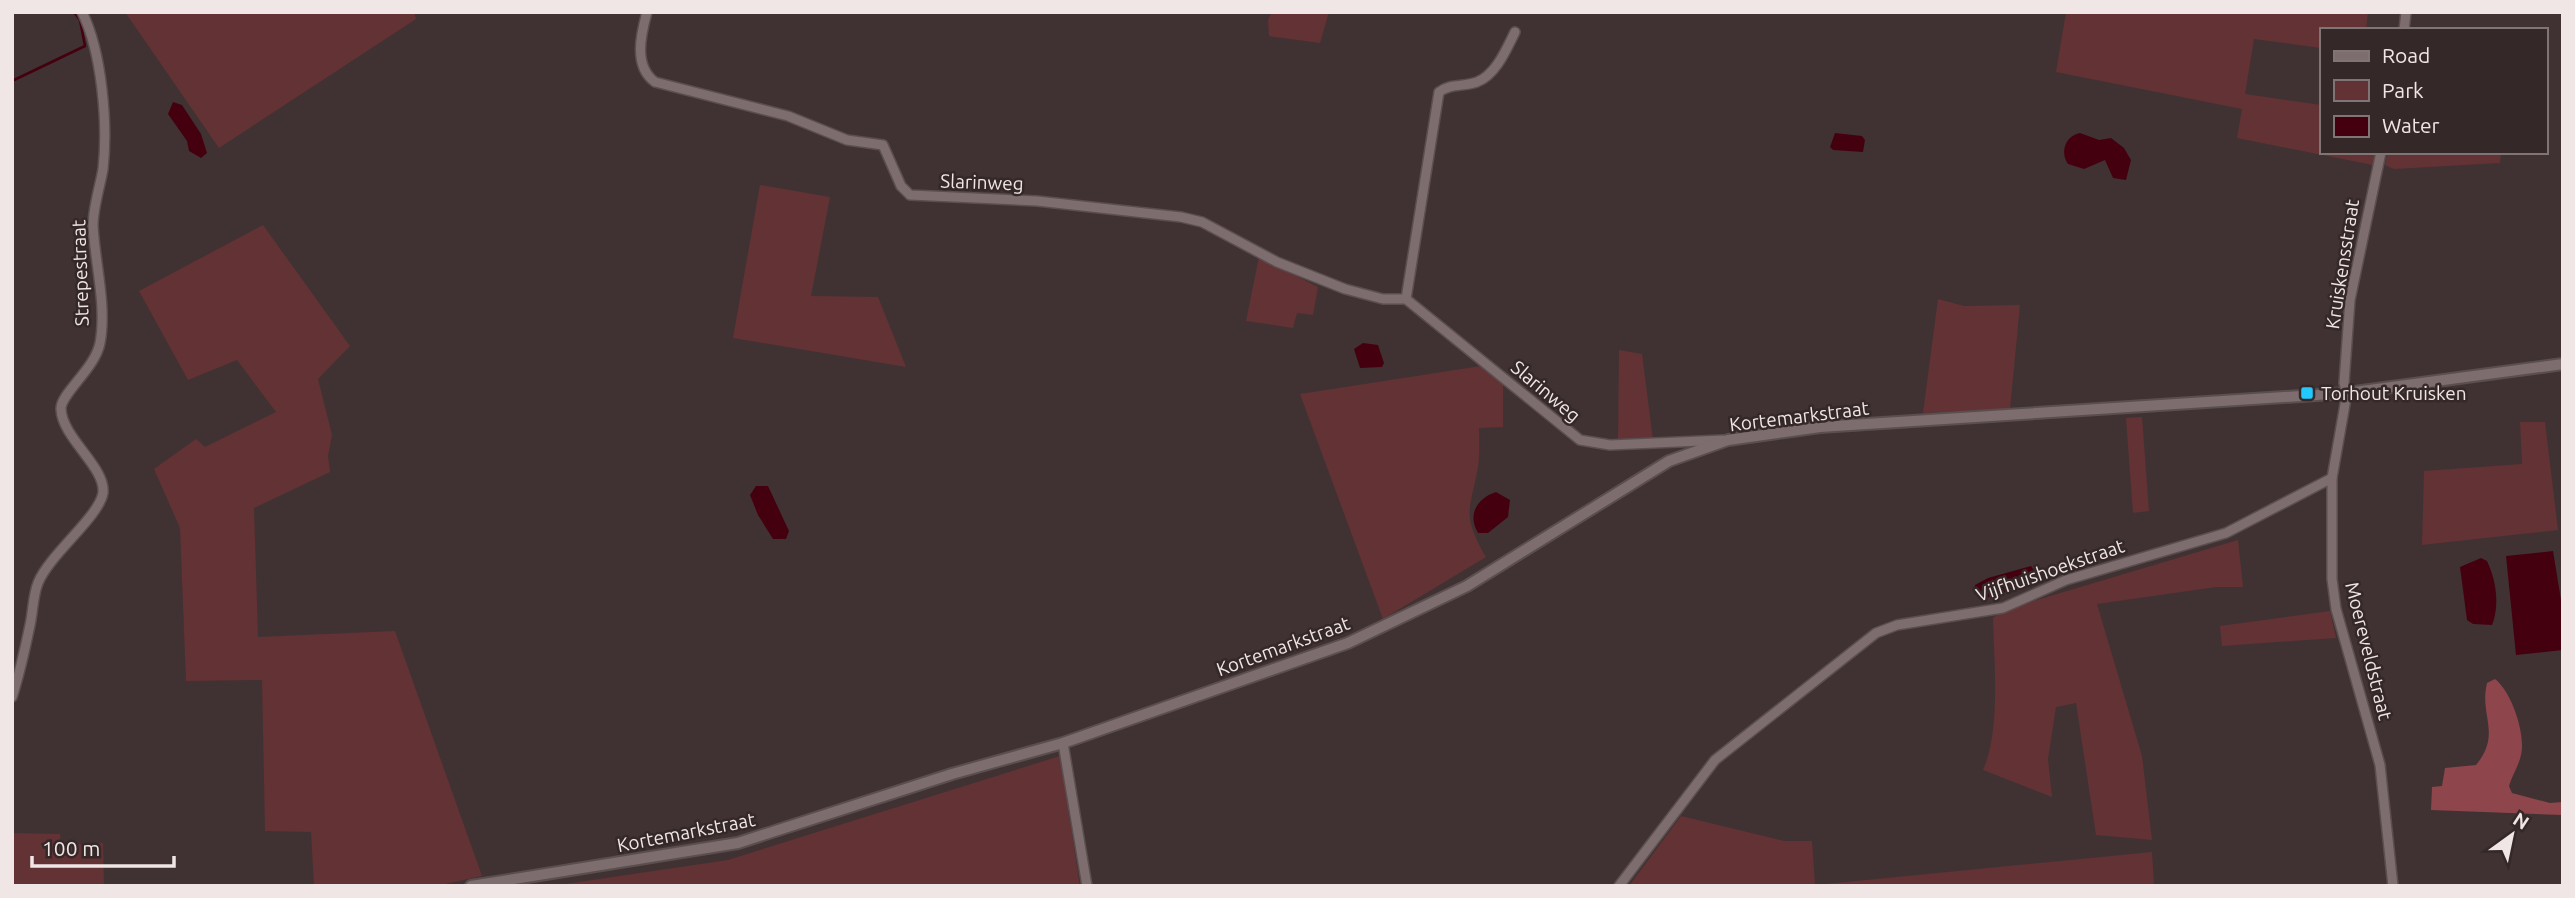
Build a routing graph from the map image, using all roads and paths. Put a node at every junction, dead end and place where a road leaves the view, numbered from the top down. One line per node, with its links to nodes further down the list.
1 (82, 12): 10 (street, Strepestraat)
2 (646, 12): 5 (street, Slarinweg)
3 (1515, 32): 5 (street)
4 (2381, 154): 7 (street, Kruiskensstraat)
5 (1406, 299): 8 (street, Slarinweg)
6 (2563, 364): 7 (street, Kortemarkstraat)
7 (2345, 388): 8 (street, Kortemarkstraat); 9 (street, Moereveldstraat)
8 (1728, 440): 11 (street, Kortemarkstraat)
9 (2332, 478): 14 (street, Vijfhuishoekstraat); 15 (street, Moereveldstraat)
10 (12, 697)
11 (1063, 743): 12 (street, Kortemarkstraat); 13 (street)
12 (471, 886)
13 (1087, 886)
14 (1619, 886)
15 (2393, 886)

